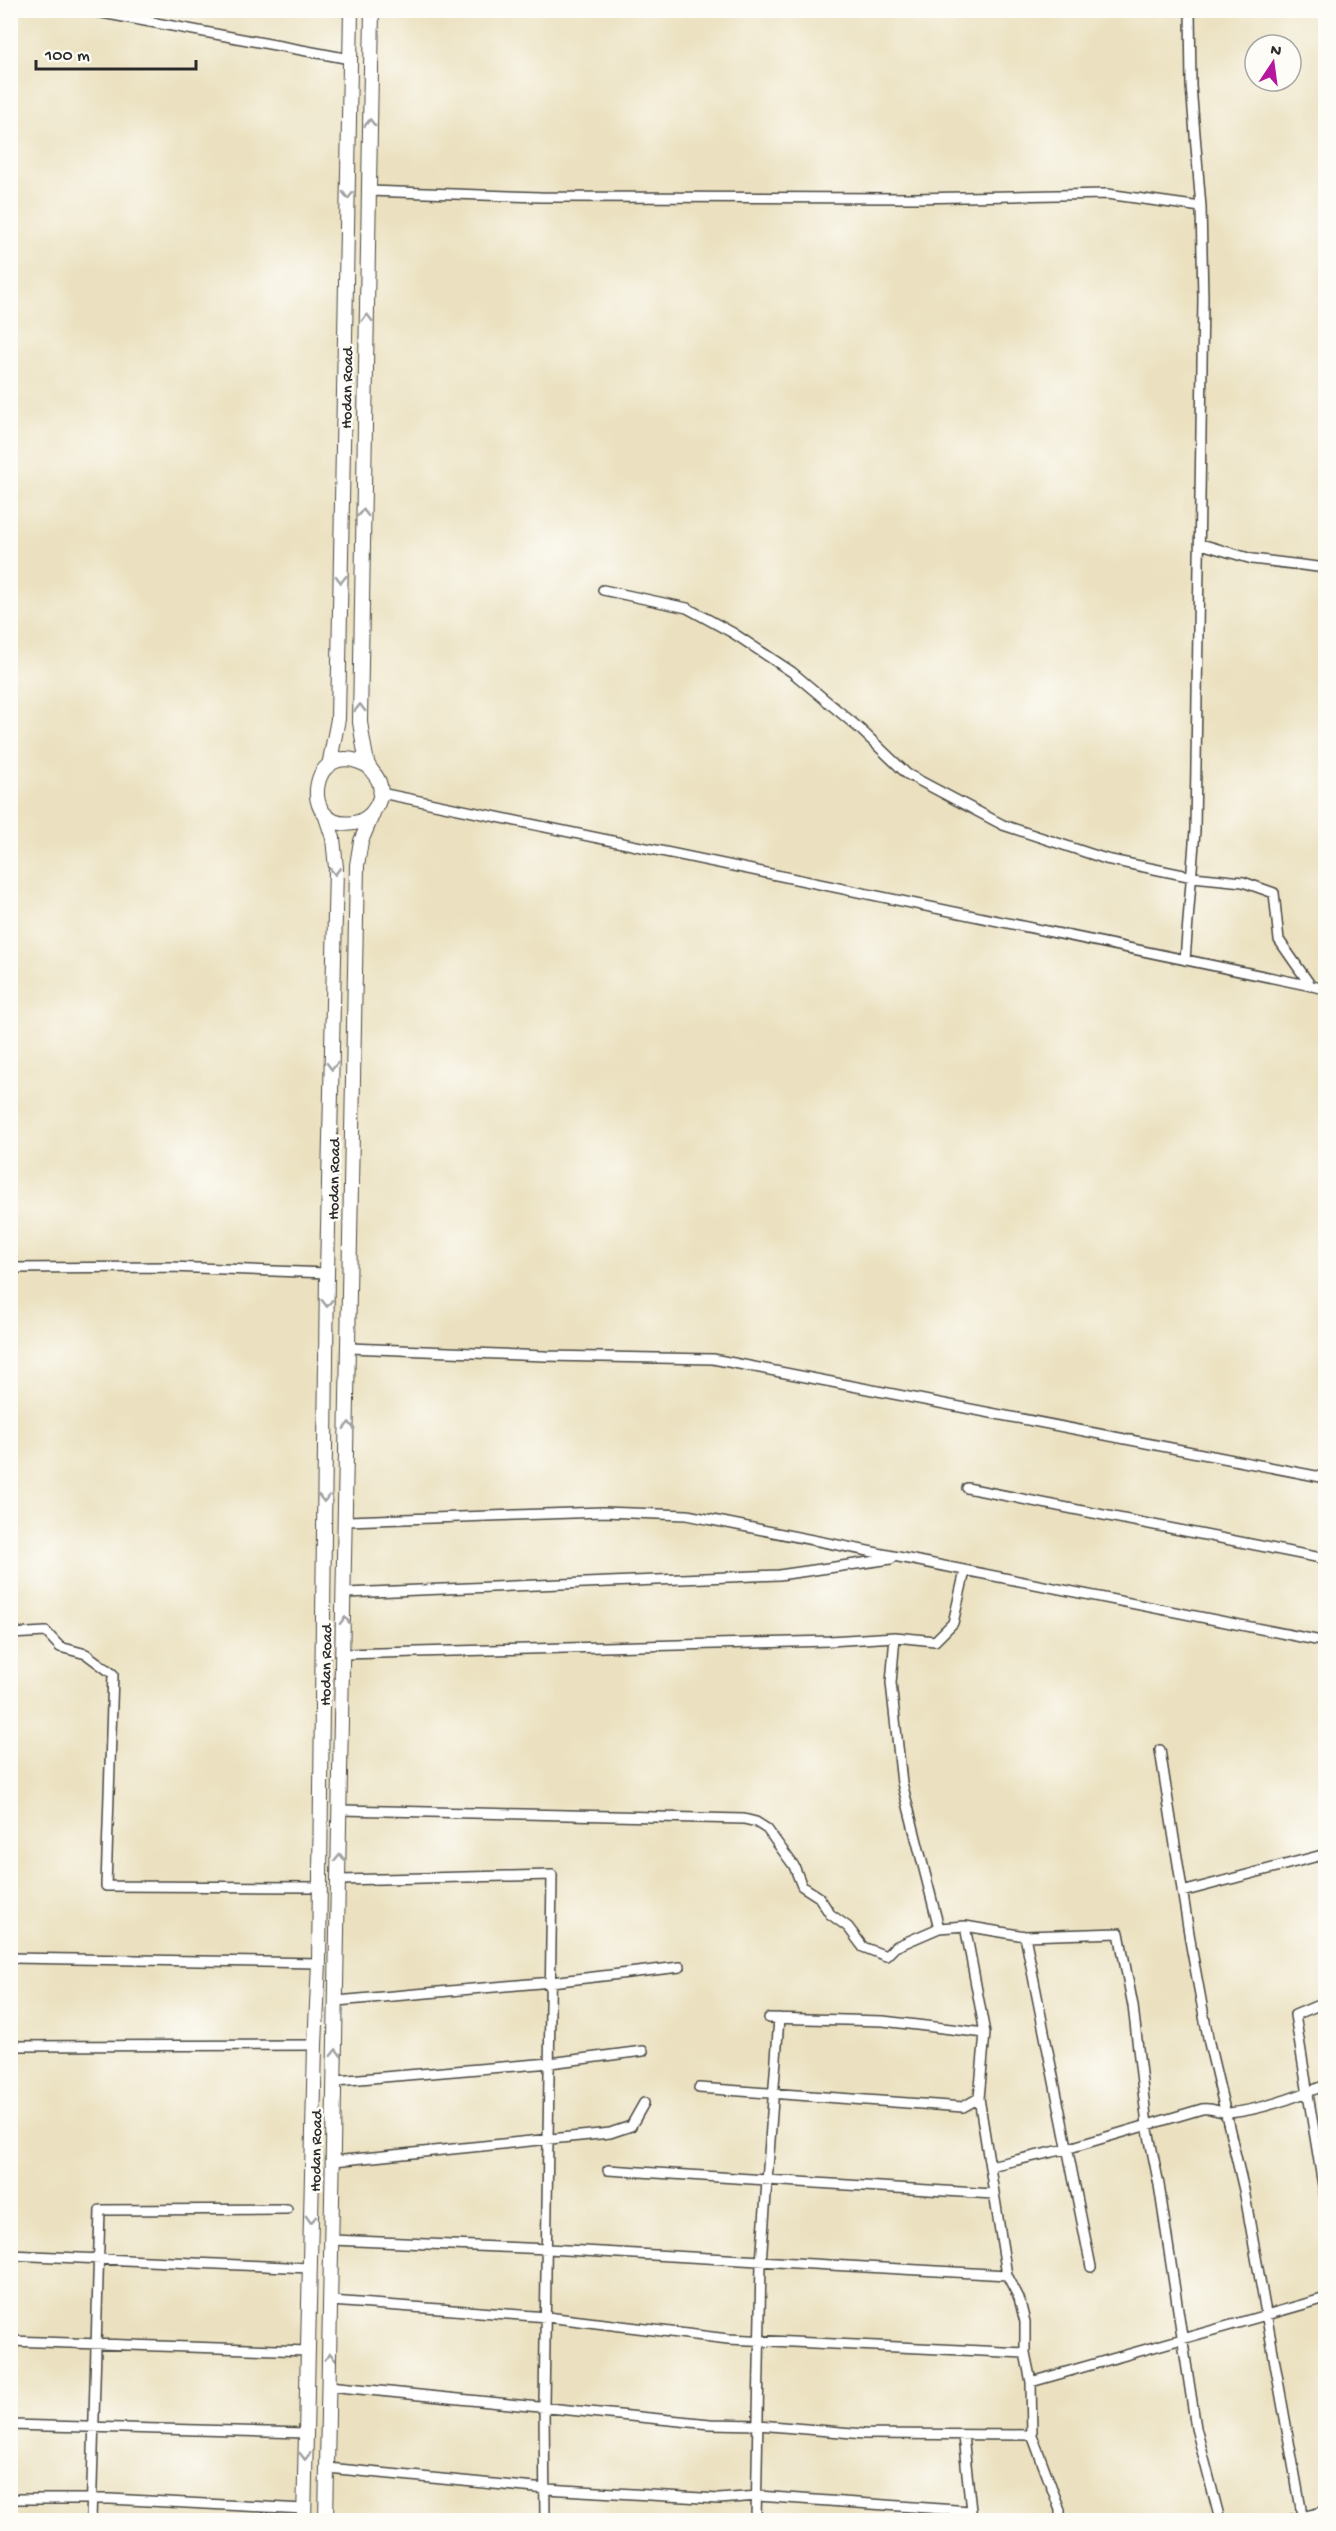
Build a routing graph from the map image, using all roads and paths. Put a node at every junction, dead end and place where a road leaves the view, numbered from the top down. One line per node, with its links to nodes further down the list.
1 (86, 10): 5 (street)
2 (351, 10): 5 (main road, Hodan Road)
3 (372, 10): 6 (main road, Hodan Road, one-way to 3)
4 (1190, 10): 7 (street)
5 (350, 59): 11 (main road, Hodan Road, one-way to 11)
6 (369, 191): 7 (street); 12 (main road, Hodan Road, one-way to 6)
7 (1200, 207): 8 (street)
8 (1200, 544): 9 (street); 16 (street)
9 (1326, 568)
10 (603, 590): 16 (street)
11 (328, 765): 12 (main road); 15 (main road, Hodan Road)
12 (368, 766): 13 (main road, Hodan Road)
13 (381, 794): 14 (main road, Hodan Road); 17 (street)
14 (373, 813): 15 (main road); 22 (main road, Hodan Road)
15 (325, 814): 21 (main road, Hodan Road, one-way to 21)
16 (1193, 876): 17 (street); 18 (street)
17 (1185, 960): 18 (street)
18 (1311, 986): 19 (street)
19 (1326, 989)
20 (10, 1268): 21 (street)
21 (327, 1273): 38 (main road, Hodan Road, one-way to 38)
22 (350, 1348): 23 (street); 25 (main road, Hodan Road, one-way to 22)
23 (1326, 1478)
24 (967, 1488): 27 (street)
25 (347, 1521): 26 (street); 29 (main road, Hodan Road)
26 (898, 1558): 28 (street); 29 (street)
27 (1326, 1558)
28 (965, 1571): 31 (street); 32 (street)
29 (346, 1593): 33 (main road, Hodan Road, one-way to 29)
30 (10, 1634): 38 (street)
31 (895, 1637): 33 (street); 41 (street)
32 (1326, 1642)
33 (344, 1654): 35 (main road, Hodan Road)
34 (1160, 1750): 39 (street)
35 (341, 1810): 37 (main road, Hodan Road, one-way to 35); 41 (street)
36 (1326, 1854): 39 (street)
37 (340, 1880): 46 (street); 47 (main road, Hodan Road)
38 (320, 1887): 44 (main road, Hodan Road)
39 (1182, 1893): 61 (street)
40 (965, 1926): 41 (street); 42 (street); 49 (street)
41 (939, 1928)
42 (1025, 1936): 62 (street); 64 (street)
43 (10, 1958): 44 (street)
44 (319, 1963): 50 (main road, Hodan Road)
45 (680, 1967): 46 (street)
46 (551, 1982): 47 (street); 53 (street)
47 (338, 2001): 54 (main road, Hodan Road, one-way to 47)
48 (1326, 2002): 58 (street)
49 (986, 2033): 57 (street); 59 (street)
50 (315, 2045): 51 (street); 78 (main road, Hodan Road, one-way to 78)
51 (10, 2046)
52 (643, 2051): 53 (street)
53 (550, 2063): 54 (street); 63 (street)
54 (336, 2081): 65 (main road, Hodan Road)
55 (1326, 2085): 58 (street)
56 (699, 2088): 57 (street)
57 (775, 2092): 59 (street); 68 (street)
58 (1307, 2092): 61 (street); 70 (street)
59 (979, 2098): 66 (street)
60 (644, 2103): 63 (street)
61 (1226, 2113): 62 (street); 82 (street)
62 (1147, 2125): 64 (street); 84 (street)
63 (549, 2140): 65 (street); 73 (street)
64 (1066, 2149): 66 (street); 77 (street)
65 (334, 2161): 72 (main road, Hodan Road)
66 (990, 2166): 69 (street)
67 (608, 2170): 68 (street)
68 (766, 2181): 69 (street); 76 (street)
69 (993, 2194): 79 (street)
70 (1326, 2204)
71 (286, 2209): 75 (street)
72 (332, 2241): 73 (street); 81 (main road, Hodan Road)
73 (548, 2249): 76 (street); 83 (street)
74 (10, 2255): 75 (street)
75 (99, 2259): 78 (street); 87 (street)
76 (761, 2263): 79 (street); 86 (street)
77 (1091, 2267)
78 (310, 2268): 88 (main road, Hodan Road)
79 (1007, 2275): 89 (street)
80 (1326, 2298): 82 (street)
81 (331, 2301): 83 (street); 91 (main road, Hodan Road, one-way to 81)
82 (1267, 2316): 84 (street); 107 (street)
83 (547, 2317): 86 (street); 92 (street)
84 (1182, 2340): 90 (street); 113 (street)
85 (10, 2341): 87 (street)
86 (758, 2341): 89 (street); 94 (street)
87 (98, 2344): 88 (street); 95 (street)
88 (308, 2351): 96 (main road, Hodan Road)
89 (1025, 2353): 90 (street)
90 (1031, 2382): 97 (street)
91 (329, 2386): 92 (street); 99 (main road, Hodan Road)
92 (544, 2406): 94 (street); 100 (street)
93 (10, 2425): 95 (street)
94 (759, 2425): 98 (street); 101 (street)
95 (94, 2426): 96 (street); 103 (street)
96 (306, 2433): 105 (main road, Hodan Road, one-way to 105)
97 (1032, 2435): 98 (street); 112 (street)
98 (963, 2436): 106 (street)
99 (328, 2468): 100 (street); 109 (main road, Hodan Road)
100 (546, 2488): 101 (street); 110 (street)
101 (758, 2496): 106 (street); 111 (street)
102 (10, 2499): 103 (street)
103 (91, 2499): 105 (street); 108 (street)
104 (1326, 2511): 107 (street)
105 (304, 2515)
106 (971, 2516)
107 (1303, 2518): 114 (street)
108 (91, 2520)
109 (326, 2520)
110 (545, 2520)
111 (756, 2520)
112 (1060, 2520)
113 (1220, 2520)
114 (1289, 2520)

